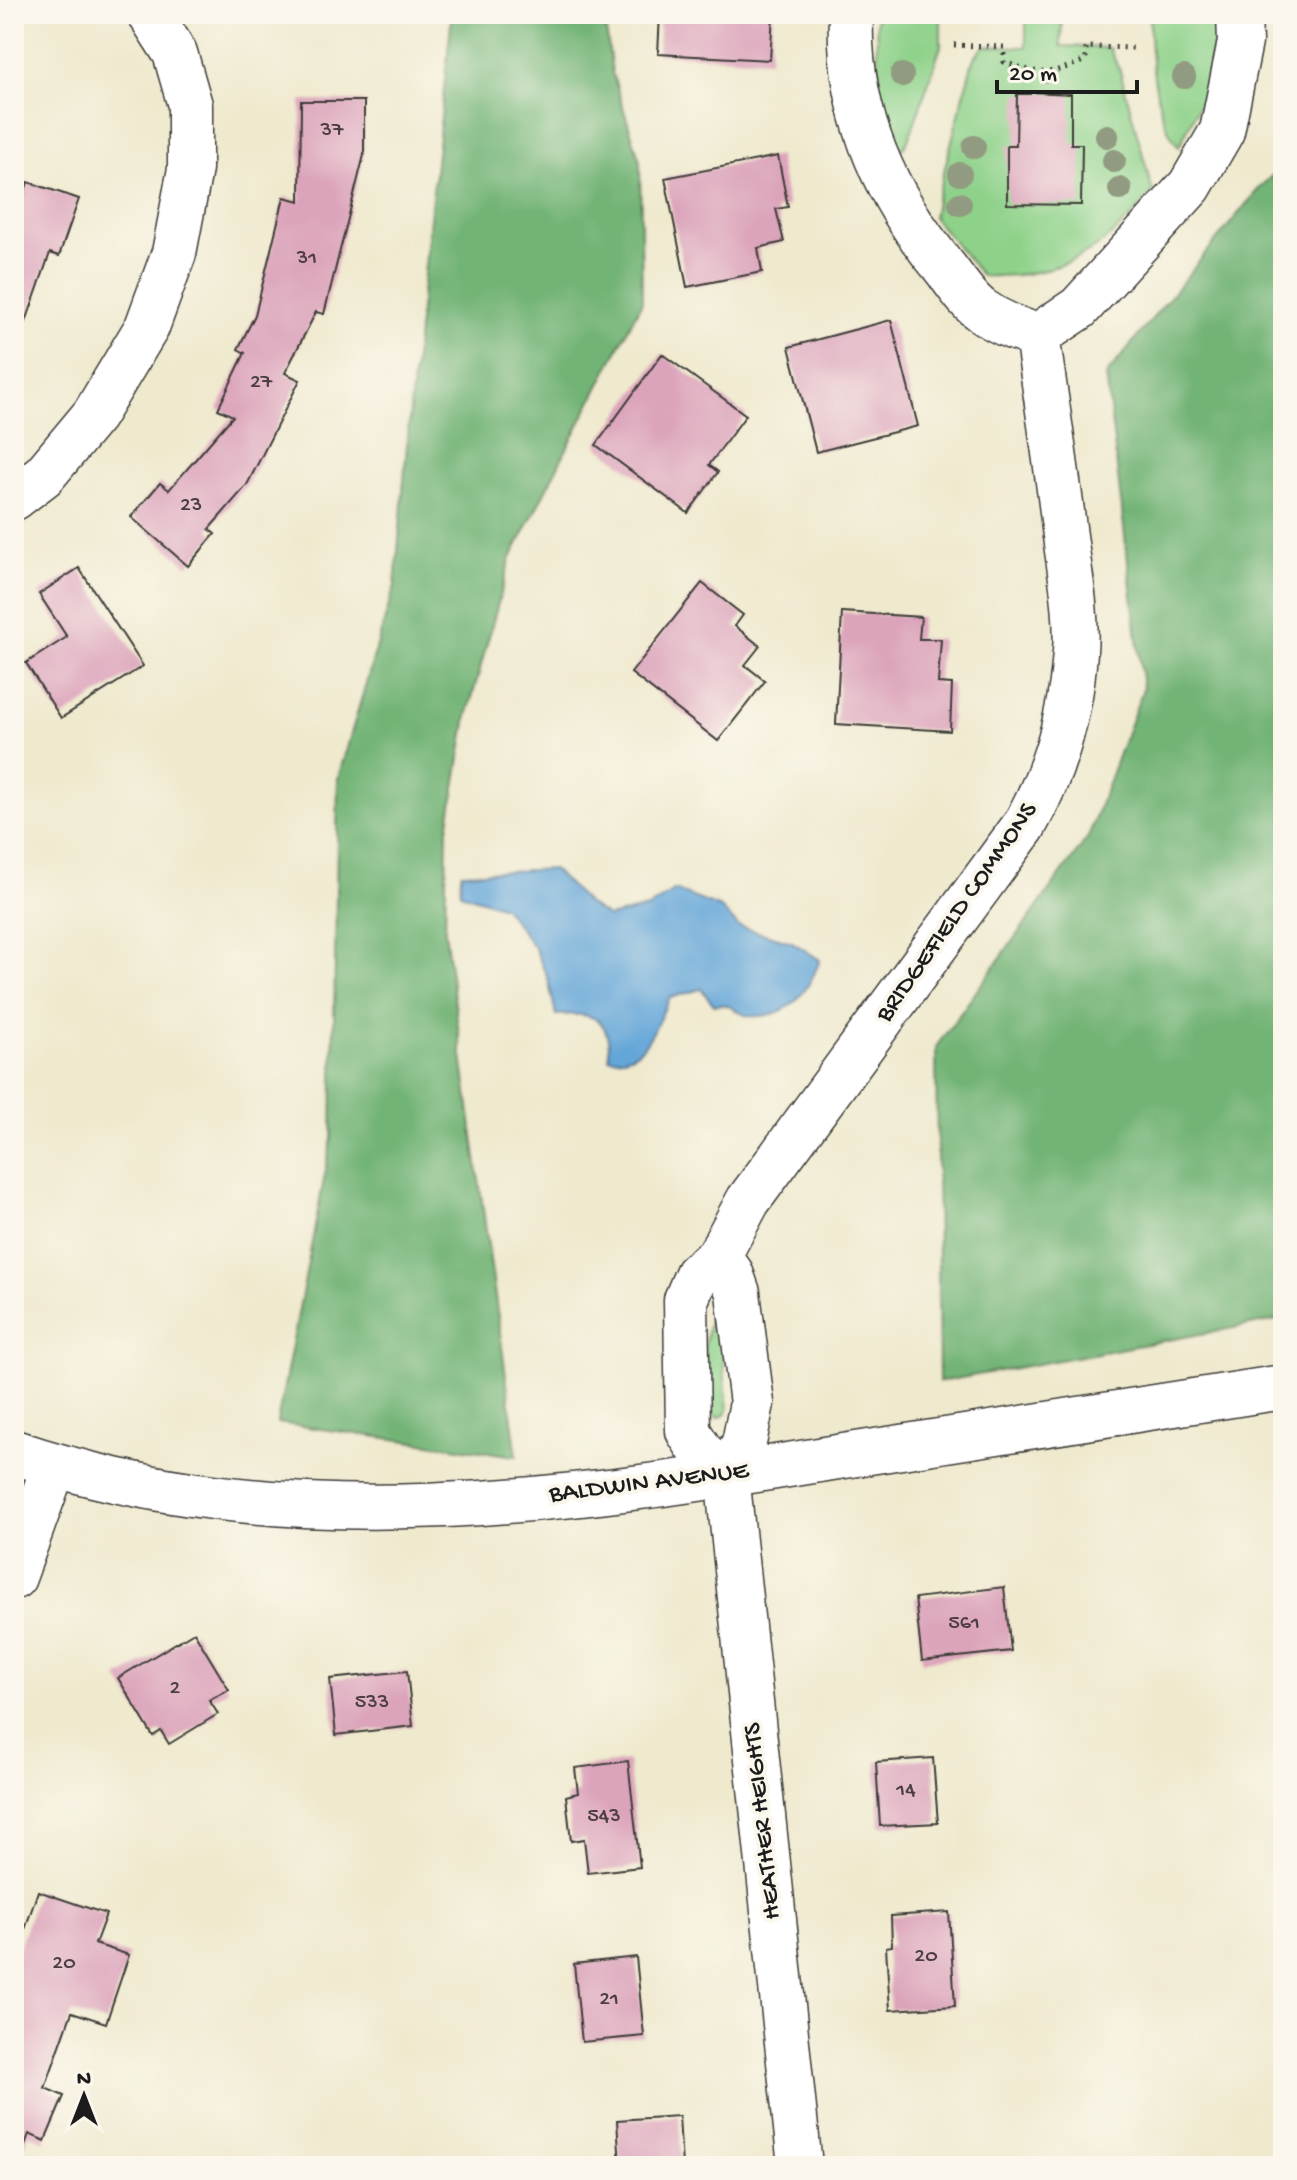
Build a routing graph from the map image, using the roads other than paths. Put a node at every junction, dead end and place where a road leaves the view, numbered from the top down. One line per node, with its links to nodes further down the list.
1 (150, 14): 5 (street)
2 (851, 14): 4 (street)
3 (1239, 14): 4 (street)
4 (1037, 336): 6 (street, BRIDGEFIELD COMMONS)
5 (14, 498)
6 (718, 1257): 9 (street); 9 (street, BRIDGEFIELD COMMONS)
7 (1283, 1387): 9 (street, BALDWIN AVENUE)
8 (34, 1459): 9 (street, BALDWIN AVENUE); 10 (street)
9 (727, 1475): 11 (street, HEATHER HEIGHTS)
10 (14, 1577)
11 (800, 2166)

